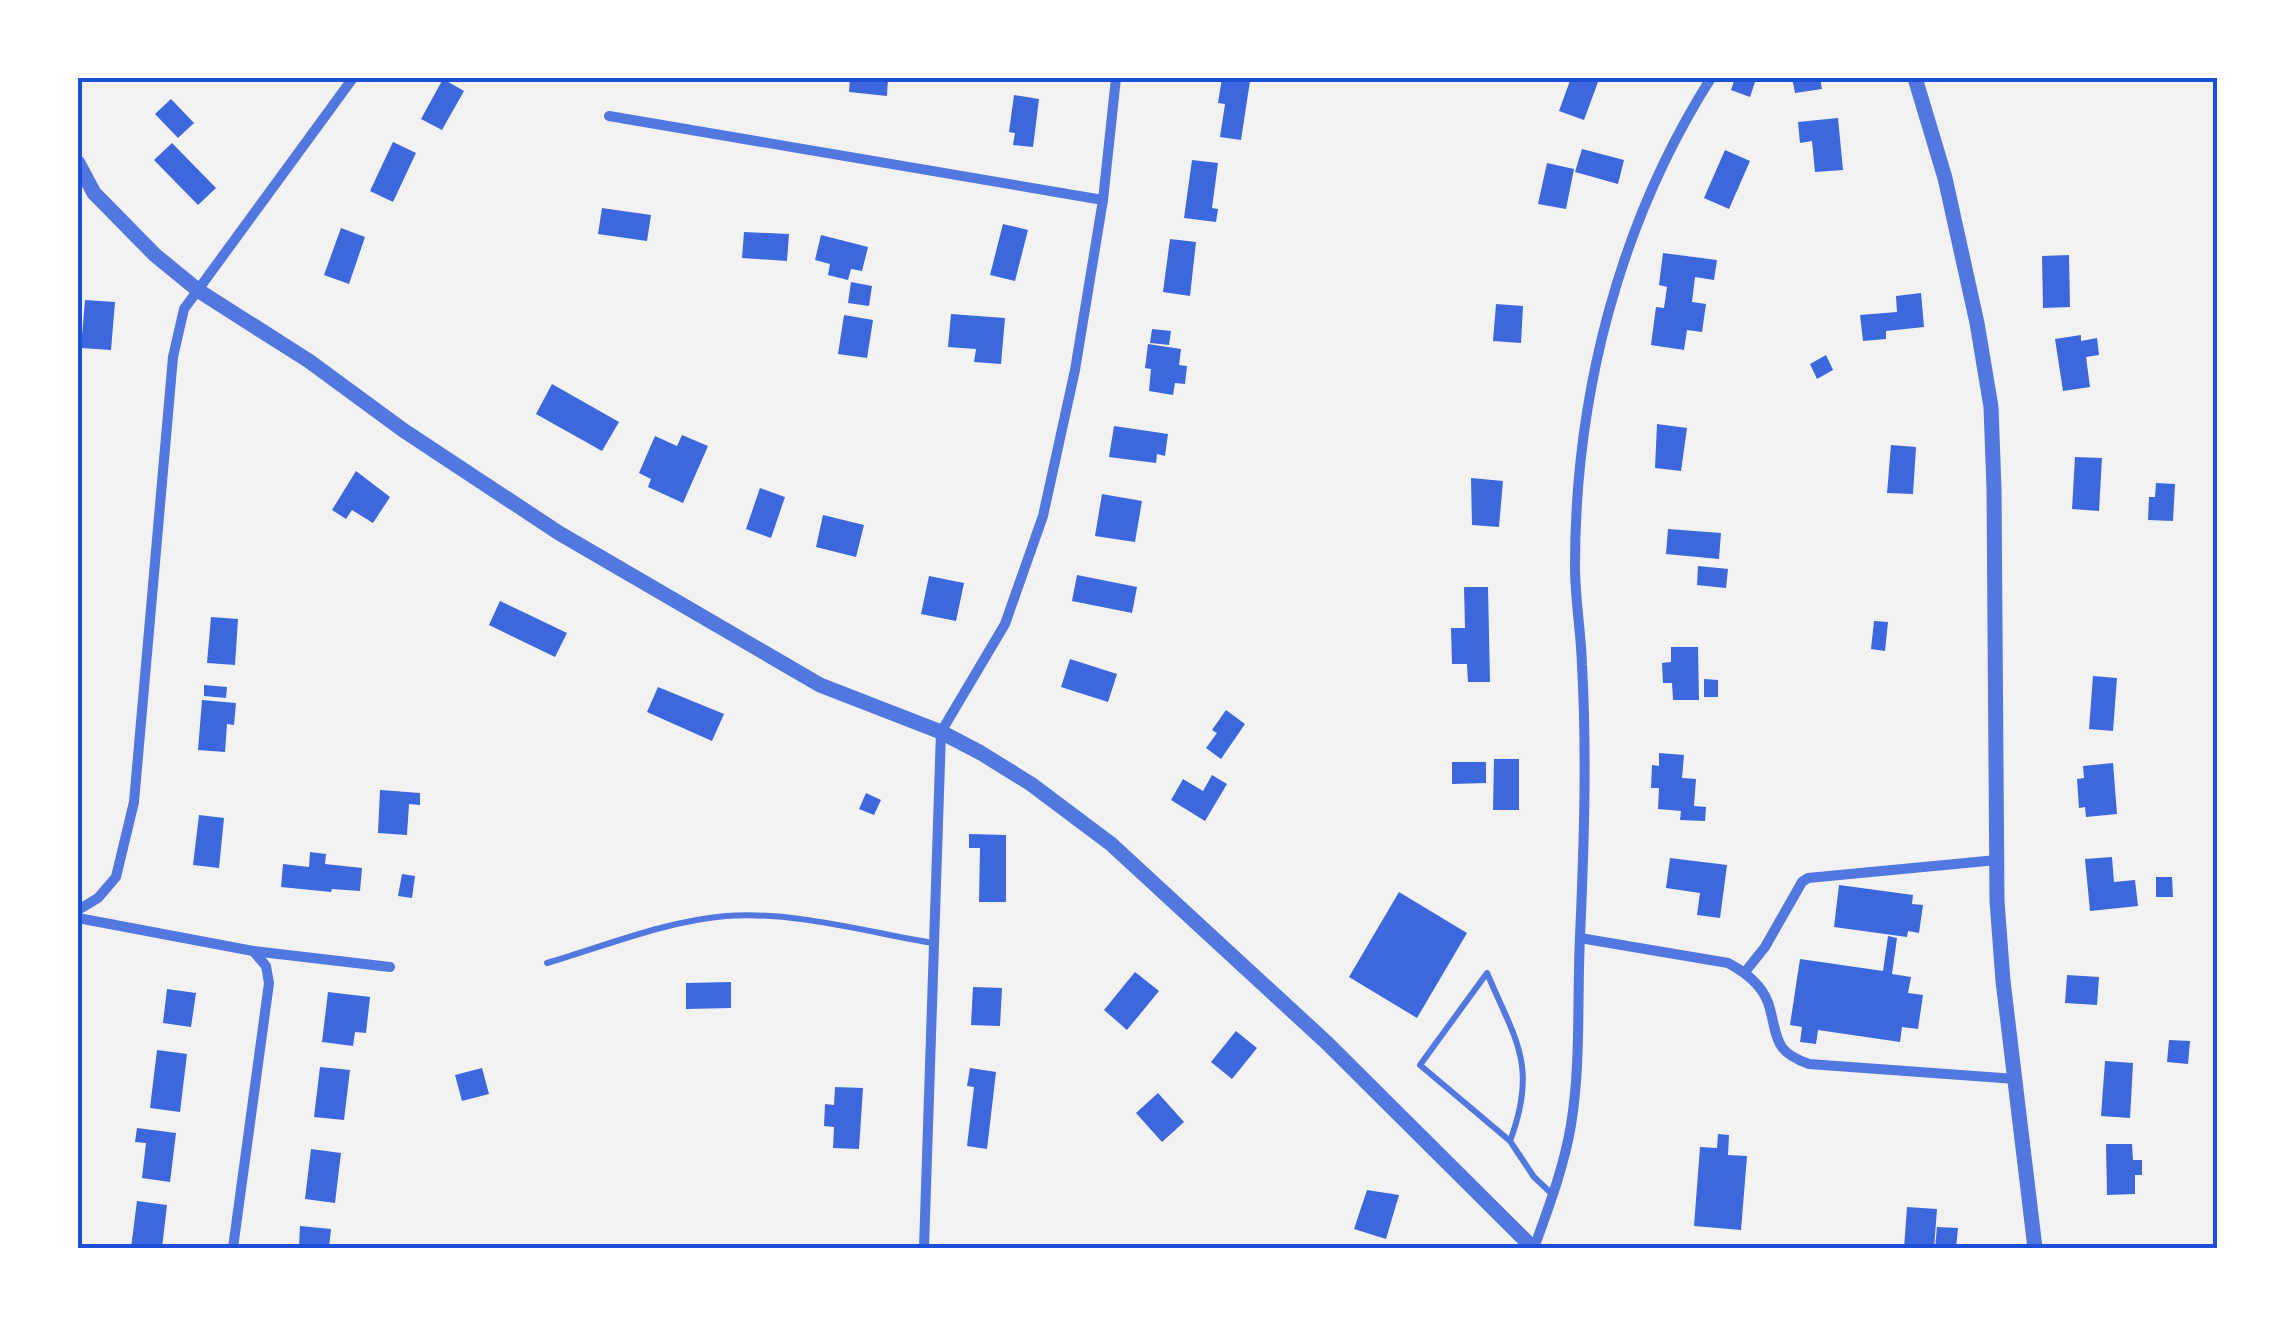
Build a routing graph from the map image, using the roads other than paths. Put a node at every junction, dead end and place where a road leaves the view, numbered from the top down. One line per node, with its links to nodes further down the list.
1 (353, 78): 8 (street)
2 (1116, 78): 7 (street)
3 (1711, 78): 13 (street)
4 (1915, 78): 10 (street)
5 (609, 116): 7 (street)
6 (78, 163): 8 (street)
7 (1103, 200): 9 (street)
8 (200, 291): 9 (street); 11 (street)
9 (941, 732): 14 (street); 24 (street)
10 (1997, 860): 18 (street); 19 (street)
11 (78, 910)
12 (78, 918): 15 (street)
13 (1580, 938): 18 (street); 21 (street)
14 (933, 943): 16 (lane); 23 (street)
15 (253, 951): 17 (street); 22 (street)
16 (547, 964)
17 (390, 967)
18 (1745, 972): 19 (street)
19 (2016, 1079): 25 (street)
20 (1510, 1141): 20 (lane); 21 (lane)
21 (1553, 1195): 24 (street)
22 (233, 1248)
23 (924, 1248)
24 (1533, 1248)
25 (2035, 1248)

